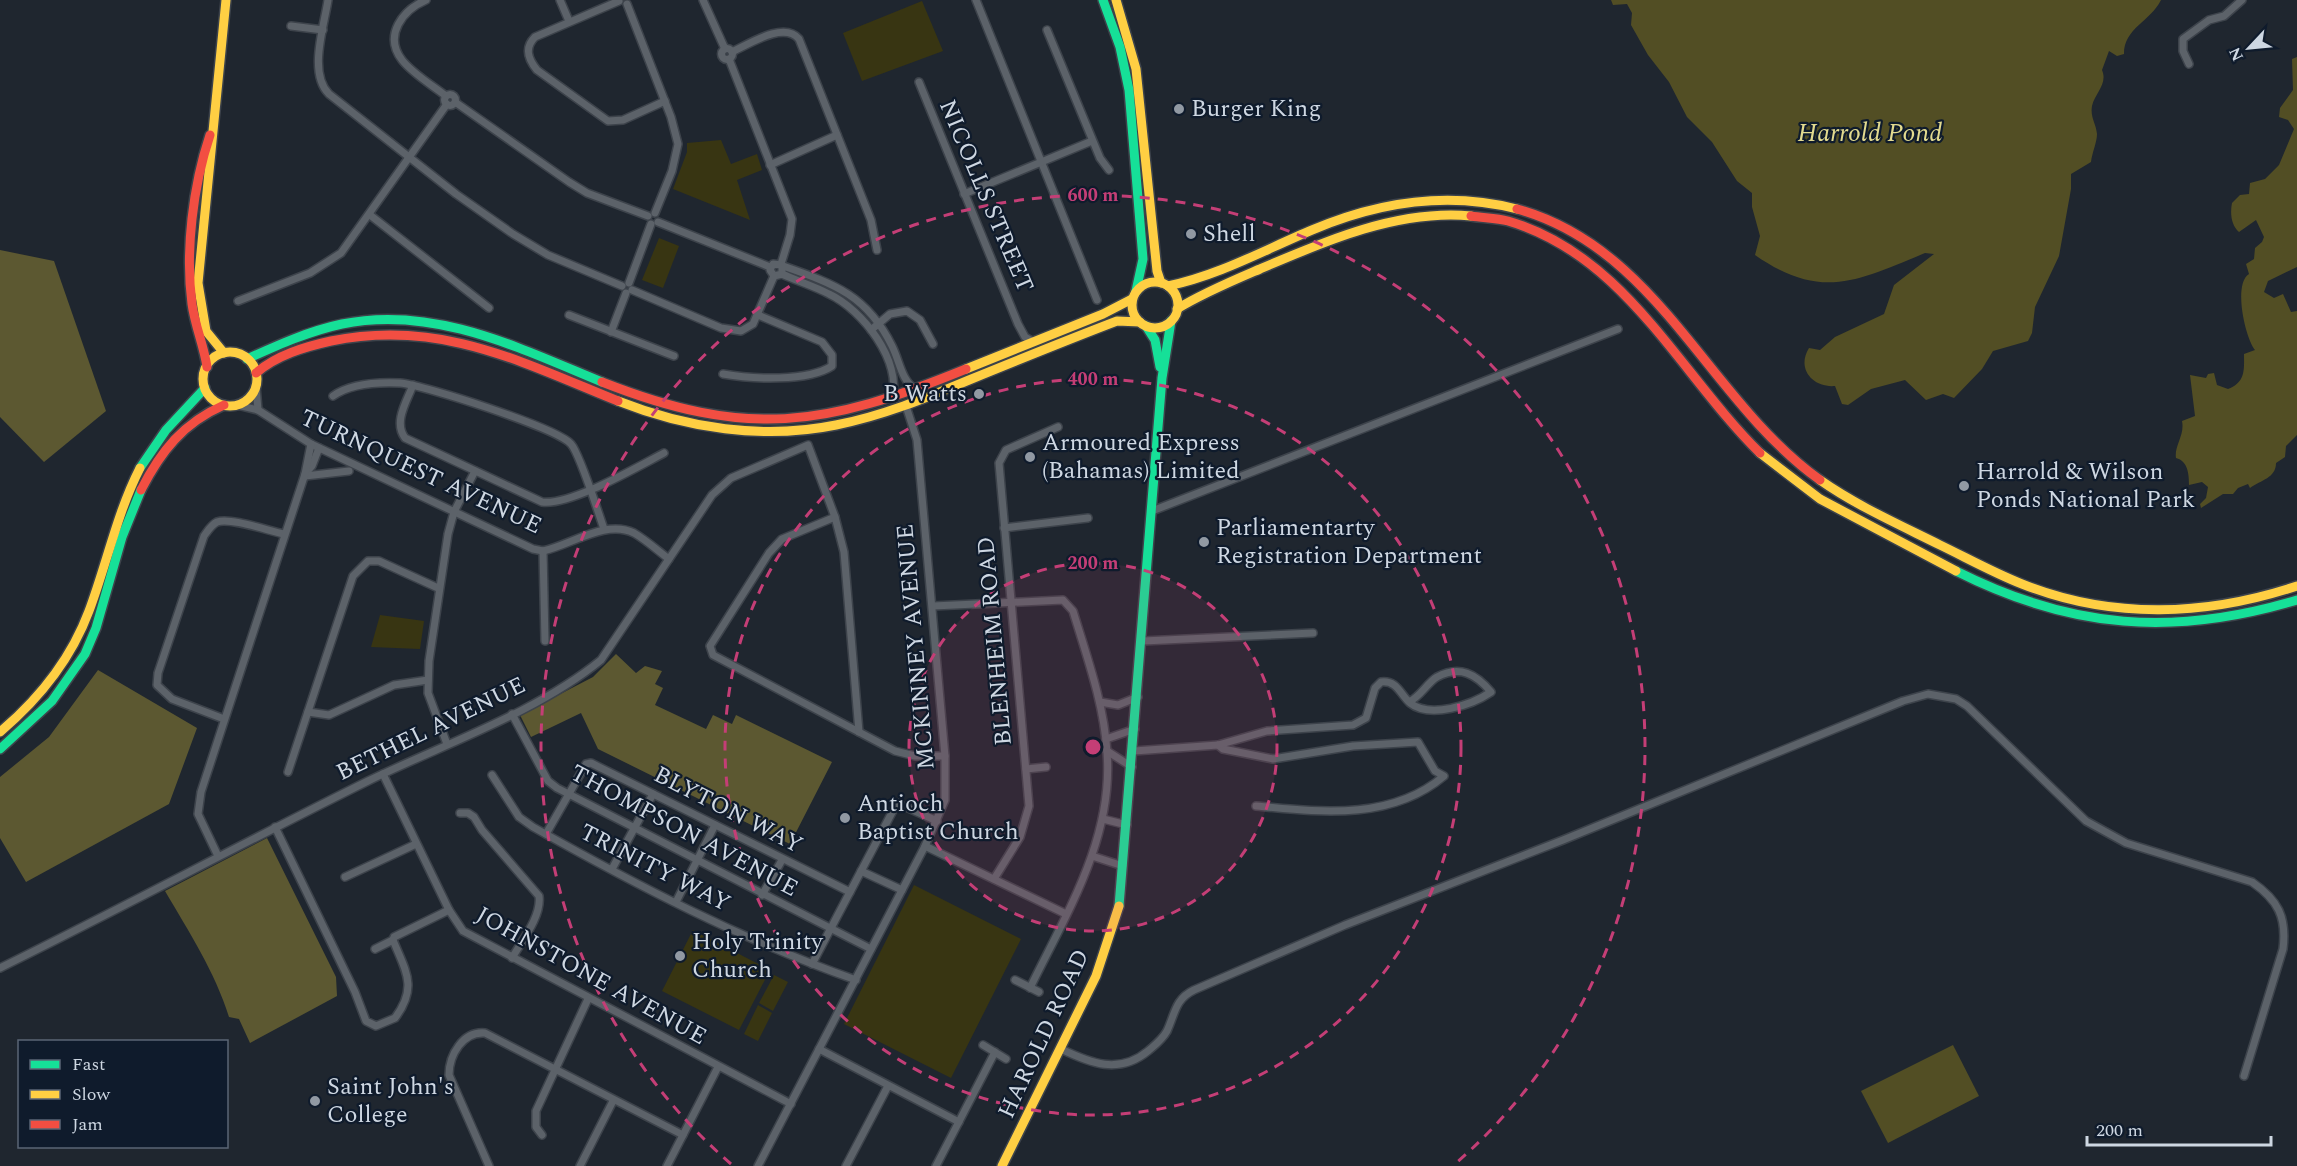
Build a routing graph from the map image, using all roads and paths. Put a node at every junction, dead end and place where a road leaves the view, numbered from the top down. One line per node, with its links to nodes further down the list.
1 (226, 0): 20 (main road)
2 (328, 0): 13 (street)
3 (426, 0): 19 (street)
4 (560, 0): 11 (street)
5 (703, 0): 15 (street)
6 (976, 0): 24 (street)
7 (1103, 0): 35 (main road)
8 (1116, 0): 33 (main road)
9 (2242, 0): 16 (street)
10 (624, 1): 11 (street); 18 (street)
11 (568, 21): 18 (street)
12 (291, 26): 13 (street)
13 (323, 30): 23 (street)
14 (1047, 30): 22 (street)
15 (729, 53): 21 (street); 25 (street)
16 (2189, 64)
17 (919, 82): 27 (street, NICOLLS STREET)
18 (665, 101): 29 (street)
19 (451, 103): 23 (street); 29 (street)
20 (211, 133): 52 (main road); 55 (main road)
21 (837, 135): 25 (street); 31 (street)
22 (1092, 141): 24 (street); 26 (street)
23 (410, 157): 28 (street); 34 (street)
24 (1042, 163): 27 (street); 36 (street)
25 (770, 165): 32 (street)
26 (1108, 170)
27 (964, 194): 44 (street, NICOLLS STREET)
28 (370, 215): 37 (street); 38 (street)
29 (652, 215): 30 (street)
30 (655, 223): 32 (street); 34 (street)
31 (877, 250)
32 (780, 270): 41 (street); 43 (street); 46 (street)
33 (1165, 285): 35 (main road); 39 (main road); 86 (main road)
34 (627, 288): 41 (street); 48 (street)
35 (1134, 295): 45 (main road); 49 (main road)
36 (1097, 300)
37 (238, 301)
38 (489, 308)
39 (1177, 309): 42 (main road); 89 (main road)
40 (569, 315): 48 (street)
41 (758, 315): 57 (street)
42 (1171, 321): 45 (main road); 58 (main road, HAROLD ROAD)
43 (879, 323): 46 (street); 50 (street); 62 (street)
44 (1018, 324): 49 (street); 51 (street)
45 (1143, 324): 58 (main road, HAROLD ROAD); 67 (main road)
46 (871, 330): 64 (street)
47 (1618, 330): 77 (street)
48 (611, 332): 53 (street)
49 (1032, 341): 51 (main road)
50 (933, 344)
51 (1018, 347): 62 (main road)
52 (224, 353): 54 (main road); 55 (main road)
53 (675, 356)
54 (247, 359): 56 (main road); 64 (main road)
55 (207, 367): 61 (main road)
56 (256, 373): 60 (main road); 67 (main road)
57 (723, 374)
58 (1162, 378): 77 (main road, HAROLD ROAD)
59 (413, 385): 63 (street); 74 (street); 76 (street)
60 (256, 386): 66 (main road); 68 (street)
61 (205, 388): 65 (main road); 102 (main road)
62 (917, 390): 64 (main road)
63 (333, 396)
64 (891, 400)
65 (224, 405): 66 (main road); 107 (main road)
66 (237, 405): 68 (street, TURNQUEST AVENUE)
67 (906, 406): 90 (street, MCKINNEY AVENUE)
68 (258, 410): 70 (street, TURNQUEST AVENUE)
69 (1058, 427): 81 (street, BLENHEIM ROAD)
70 (311, 444): 71 (street, TURNQUEST AVENUE); 75 (street)
71 (319, 448): 75 (street); 78 (street, TURNQUEST AVENUE)
72 (664, 453): 76 (street)
73 (349, 471): 75 (street)
74 (475, 471): 76 (street); 78 (street)
75 (305, 475): 83 (street)
76 (588, 490): 82 (street)
77 (1152, 511): 93 (main road, HAROLD ROAD)
78 (454, 512): 84 (street, TURNQUEST AVENUE); 87 (street)
79 (835, 517): 85 (street, BETHEL AVENUE); 103 (street); 103 (street)
80 (1088, 518): 81 (street)
81 (1004, 528): 88 (street, BLENHEIM ROAD)
82 (604, 529): 84 (street, TURNQUEST AVENUE); 85 (street, TURNQUEST AVENUE)
83 (284, 534): 100 (street); 100 (street)
84 (543, 551): 92 (street)
85 (669, 559): 99 (street, BETHEL AVENUE)
86 (2297, 586)
87 (438, 588): 94 (street); 98 (street)
88 (1013, 600): 90 (street); 96 (street); 113 (street, BLENHEIM ROAD)
89 (2297, 600)
90 (933, 606): 110 (street, MCKINNEY AVENUE)
91 (1313, 633): 93 (street)
92 (545, 641)
93 (1143, 641): 95 (main road, HAROLD ROAD)
94 (428, 680): 98 (street); 105 (street)
95 (1138, 697): 96 (street); 101 (main road, HAROLD ROAD)
96 (1100, 702): 104 (street)
97 (1409, 702): 97 (street); 106 (street)
98 (308, 712): 114 (street)
99 (512, 714): 105 (street, BETHEL AVENUE); 117 (street, THOMPSON AVENUE)
100 (224, 719): 130 (street)
101 (1135, 729): 104 (street); 109 (main road, HAROLD ROAD)
102 (0, 732)
103 (859, 732): 110 (street)
104 (1106, 739): 108 (street)
105 (447, 744): 115 (street, BETHEL AVENUE)
106 (1218, 745): 109 (street); 119 (street)
107 (0, 749)
108 (1107, 751): 112 (street); 121 (street)
109 (1134, 751): 112 (main road, HAROLD ROAD)
110 (945, 756): 122 (street, MCKINNEY AVENUE)
111 (1046, 767): 113 (street)
112 (1132, 767): 124 (main road, HAROLD ROAD)
113 (1026, 769): 138 (street, BLENHEIM ROAD)
114 (288, 772)
115 (383, 774): 125 (street, BETHEL AVENUE); 128 (street, JOHNSTONE AVENUE)
116 (492, 775): 127 (street, TRINITY WAY)
117 (567, 793): 118 (street, BLYTON WAY); 126 (street, THOMPSON AVENUE); 127 (street)
118 (653, 794): 123 (street, BLYTON WAY); 126 (street)
119 (1256, 806)
120 (460, 813): 149 (street)
121 (1102, 819): 124 (street); 131 (street)
122 (937, 821): 129 (street, MCKINNEY AVENUE); 136 (street)
123 (715, 825): 132 (street); 133 (street, BLYTON WAY)
124 (1127, 825): 134 (main road, HAROLD ROAD)
125 (275, 827): 130 (street, BETHEL AVENUE); 146 (street)
126 (633, 829): 132 (street, THOMPSON AVENUE); 135 (street)
127 (546, 834): 135 (street, TRINITY WAY)
128 (416, 844): 137 (street); 143 (street, JOHNSTONE AVENUE)
129 (925, 846): 138 (street); 139 (street, MCKINNEY AVENUE)
130 (218, 856): 151 (street, BETHEL AVENUE)
131 (1092, 856): 134 (street); 144 (street)
132 (697, 860): 141 (street, THOMPSON AVENUE); 142 (street)
133 (782, 860): 140 (street, BLYTON WAY); 141 (street)
134 (1124, 866): 159 (main road, HAROLD ROAD)
135 (612, 869): 142 (street, TRINITY WAY)
136 (861, 872): 139 (street); 140 (street)
137 (345, 877)
138 (994, 879): 144 (street)
139 (902, 890): 148 (street, MCKINNEY AVENUE)
140 (850, 892): 145 (street)
141 (762, 895): 145 (street, THOMPSON AVENUE)
142 (676, 902): 150 (street, TRINITY WAY)
143 (449, 910): 146 (street); 149 (street, JOHNSTONE AVENUE)
144 (1066, 914): 154 (street)
145 (830, 929): 148 (street, THOMPSON AVENUE); 150 (street)
146 (393, 940): 147 (street)
147 (375, 949)
148 (871, 949): 152 (street, MCKINNEY AVENUE)
149 (512, 958): 156 (street, JOHNSTONE AVENUE)
150 (812, 964): 152 (street, TRINITY WAY)
151 (0, 968)
152 (856, 980): 158 (street, MCKINNEY AVENUE)
153 (1015, 980): 154 (street)
154 (1030, 988): 155 (street)
155 (1039, 992)
156 (588, 999): 162 (street, JOHNSTONE AVENUE); 163 (street)
157 (983, 1045): 160 (street)
158 (819, 1049): 165 (street); 167 (street, MCKINNEY AVENUE)
159 (1061, 1049): 164 (street); 177 (main road, HAROLD ROAD)
160 (995, 1052): 161 (street); 168 (street)
161 (1006, 1059)
162 (718, 1067): 167 (street, JOHNSTONE AVENUE); 170 (street)
163 (556, 1069): 166 (street); 169 (street); 171 (street)
164 (2244, 1076)
165 (888, 1086): 168 (street); 175 (street)
166 (613, 1101): 170 (street); 172 (street)
167 (791, 1104): 174 (street, MCKINNEY AVENUE)
168 (959, 1122): 176 (street)
169 (542, 1135)
170 (683, 1135): 173 (street)
171 (489, 1166)
172 (580, 1166)
173 (667, 1166)
174 (758, 1166)
175 (846, 1166)
176 (936, 1166)
177 (1002, 1166)

